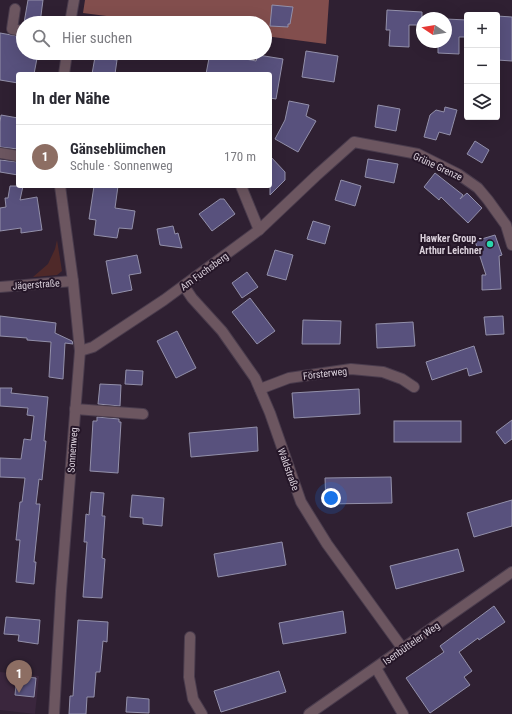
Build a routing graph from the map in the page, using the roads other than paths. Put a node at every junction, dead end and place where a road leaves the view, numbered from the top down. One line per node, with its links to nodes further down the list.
1 (74, 0): 3 (street)
2 (15, 9): 4 (street)
3 (71, 16)
4 (16, 30)
5 (66, 60): 6 (street)
6 (64, 72)
7 (0, 152): 8 (street)
8 (16, 156)
9 (317, 175): 12 (street, Am Fuchsberg); 13 (street, Grüne Grenze)
10 (60, 188): 14 (street, Sonnenweg)
11 (243, 188): 12 (street)
12 (259, 230): 15 (street, Am Fuchsberg)
13 (512, 245)
14 (73, 281): 16 (street, Jägerstraße); 17 (street, Sonnenweg)
15 (184, 286): 17 (street, Am Fuchsberg); 19 (street, Waldstraße)
16 (0, 287)
17 (80, 351): 20 (street, Sonnenweg)
18 (414, 387): 19 (street, Försterweg)
19 (260, 389): 24 (street, Waldstraße)
20 (75, 409): 21 (street); 26 (street, Sonnenweg)
21 (143, 414)
22 (512, 572): 24 (street, Isenbütteler Weg)
23 (190, 637): 27 (street)
24 (403, 649): 25 (street, Isenbütteler Weg)
25 (376, 668): 28 (street, Isenbütteler Weg); 29 (street)
26 (54, 714)
27 (202, 714)
28 (309, 714)
29 (403, 714)

